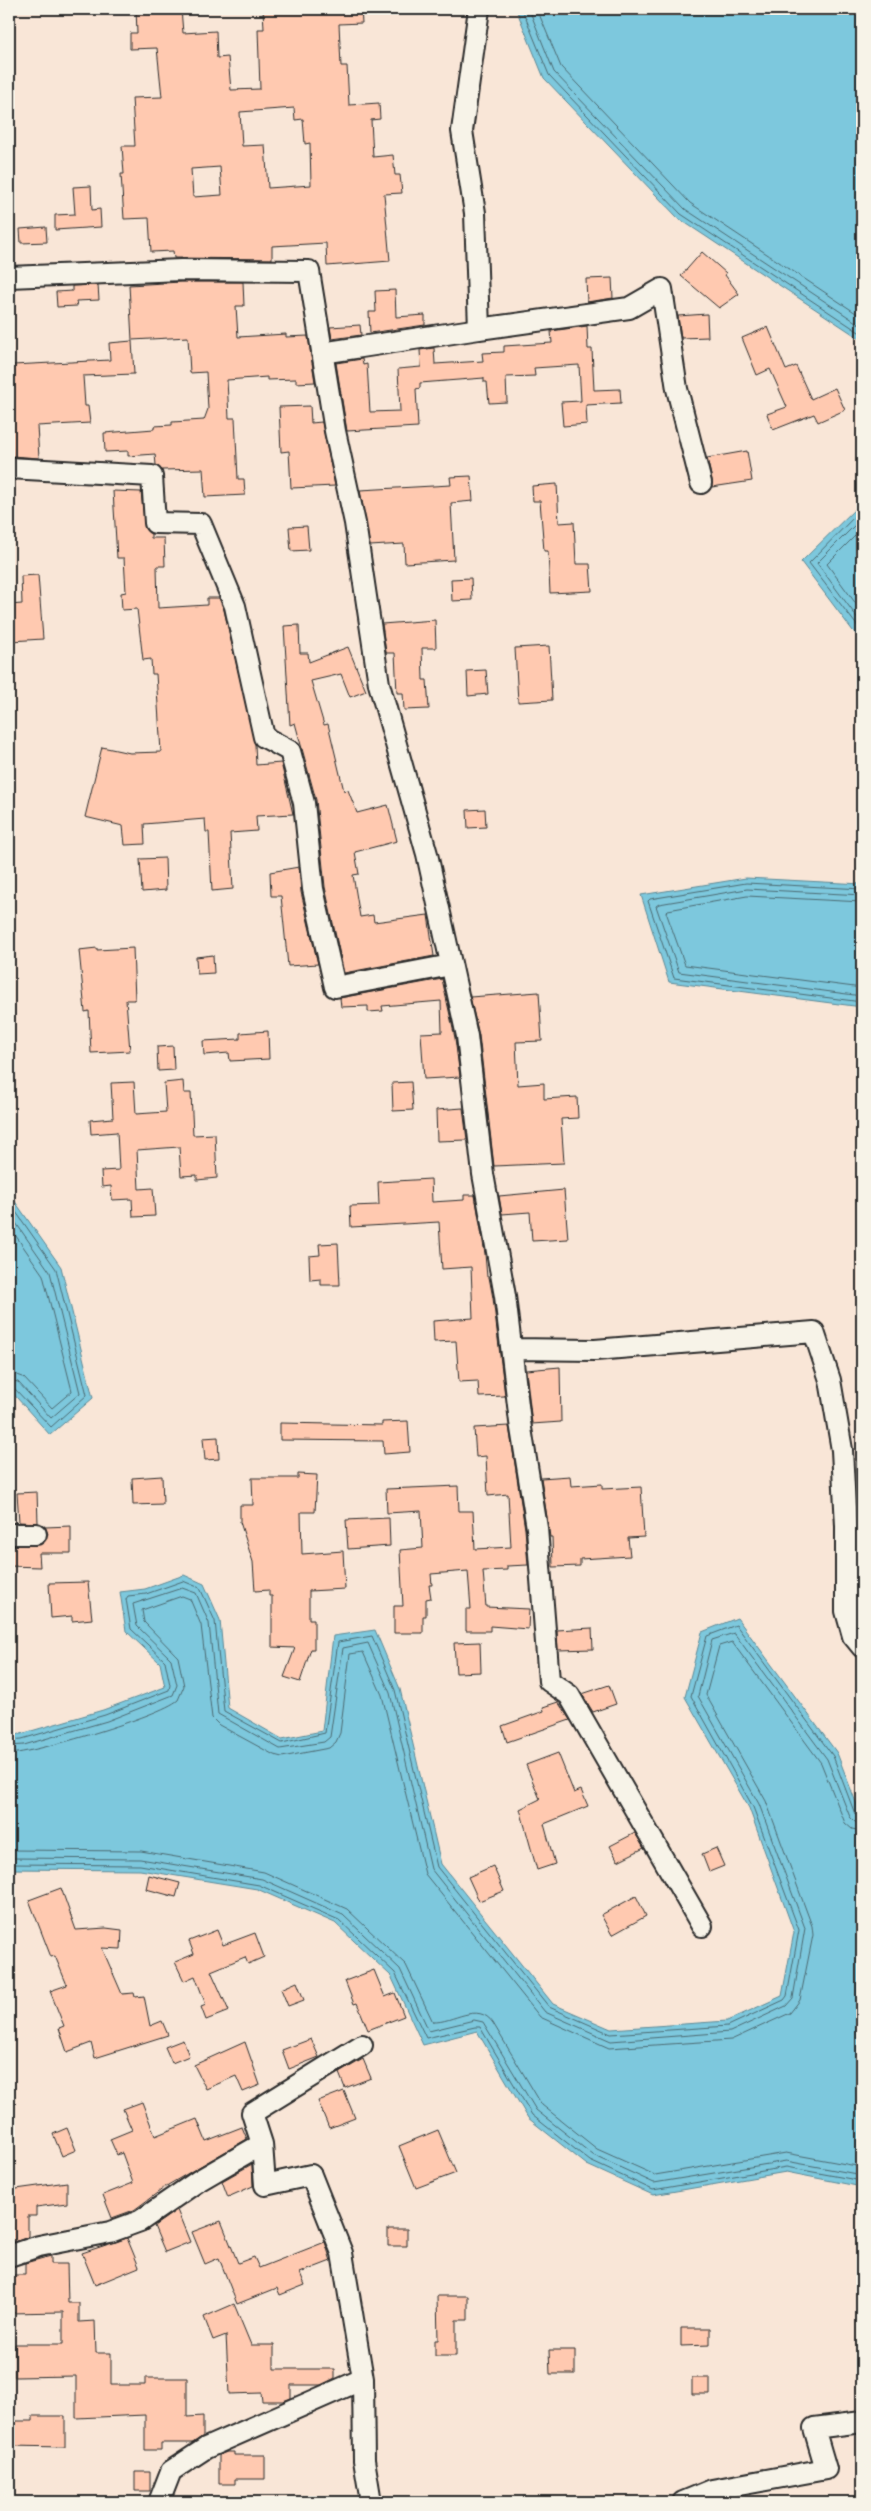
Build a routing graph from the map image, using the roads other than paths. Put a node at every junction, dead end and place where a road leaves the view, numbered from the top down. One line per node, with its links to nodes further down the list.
1 (479, 9): 3 (street)
2 (9, 277): 4 (street)
3 (479, 329): 4 (street); 6 (street)
4 (322, 353): 7 (street)
5 (9, 468): 7 (street)
6 (701, 483)
7 (451, 965): 8 (street)
8 (512, 1349): 11 (street); 12 (street)
9 (9, 1534): 10 (street)
10 (36, 1534)
11 (862, 1647)
12 (702, 1926)
13 (362, 2045): 14 (street)
14 (262, 2144): 15 (street); 16 (street)
15 (9, 2256)
16 (363, 2379): 18 (street); 19 (street)
17 (862, 2422): 20 (street)
18 (159, 2502)
19 (371, 2502)
20 (684, 2502)

